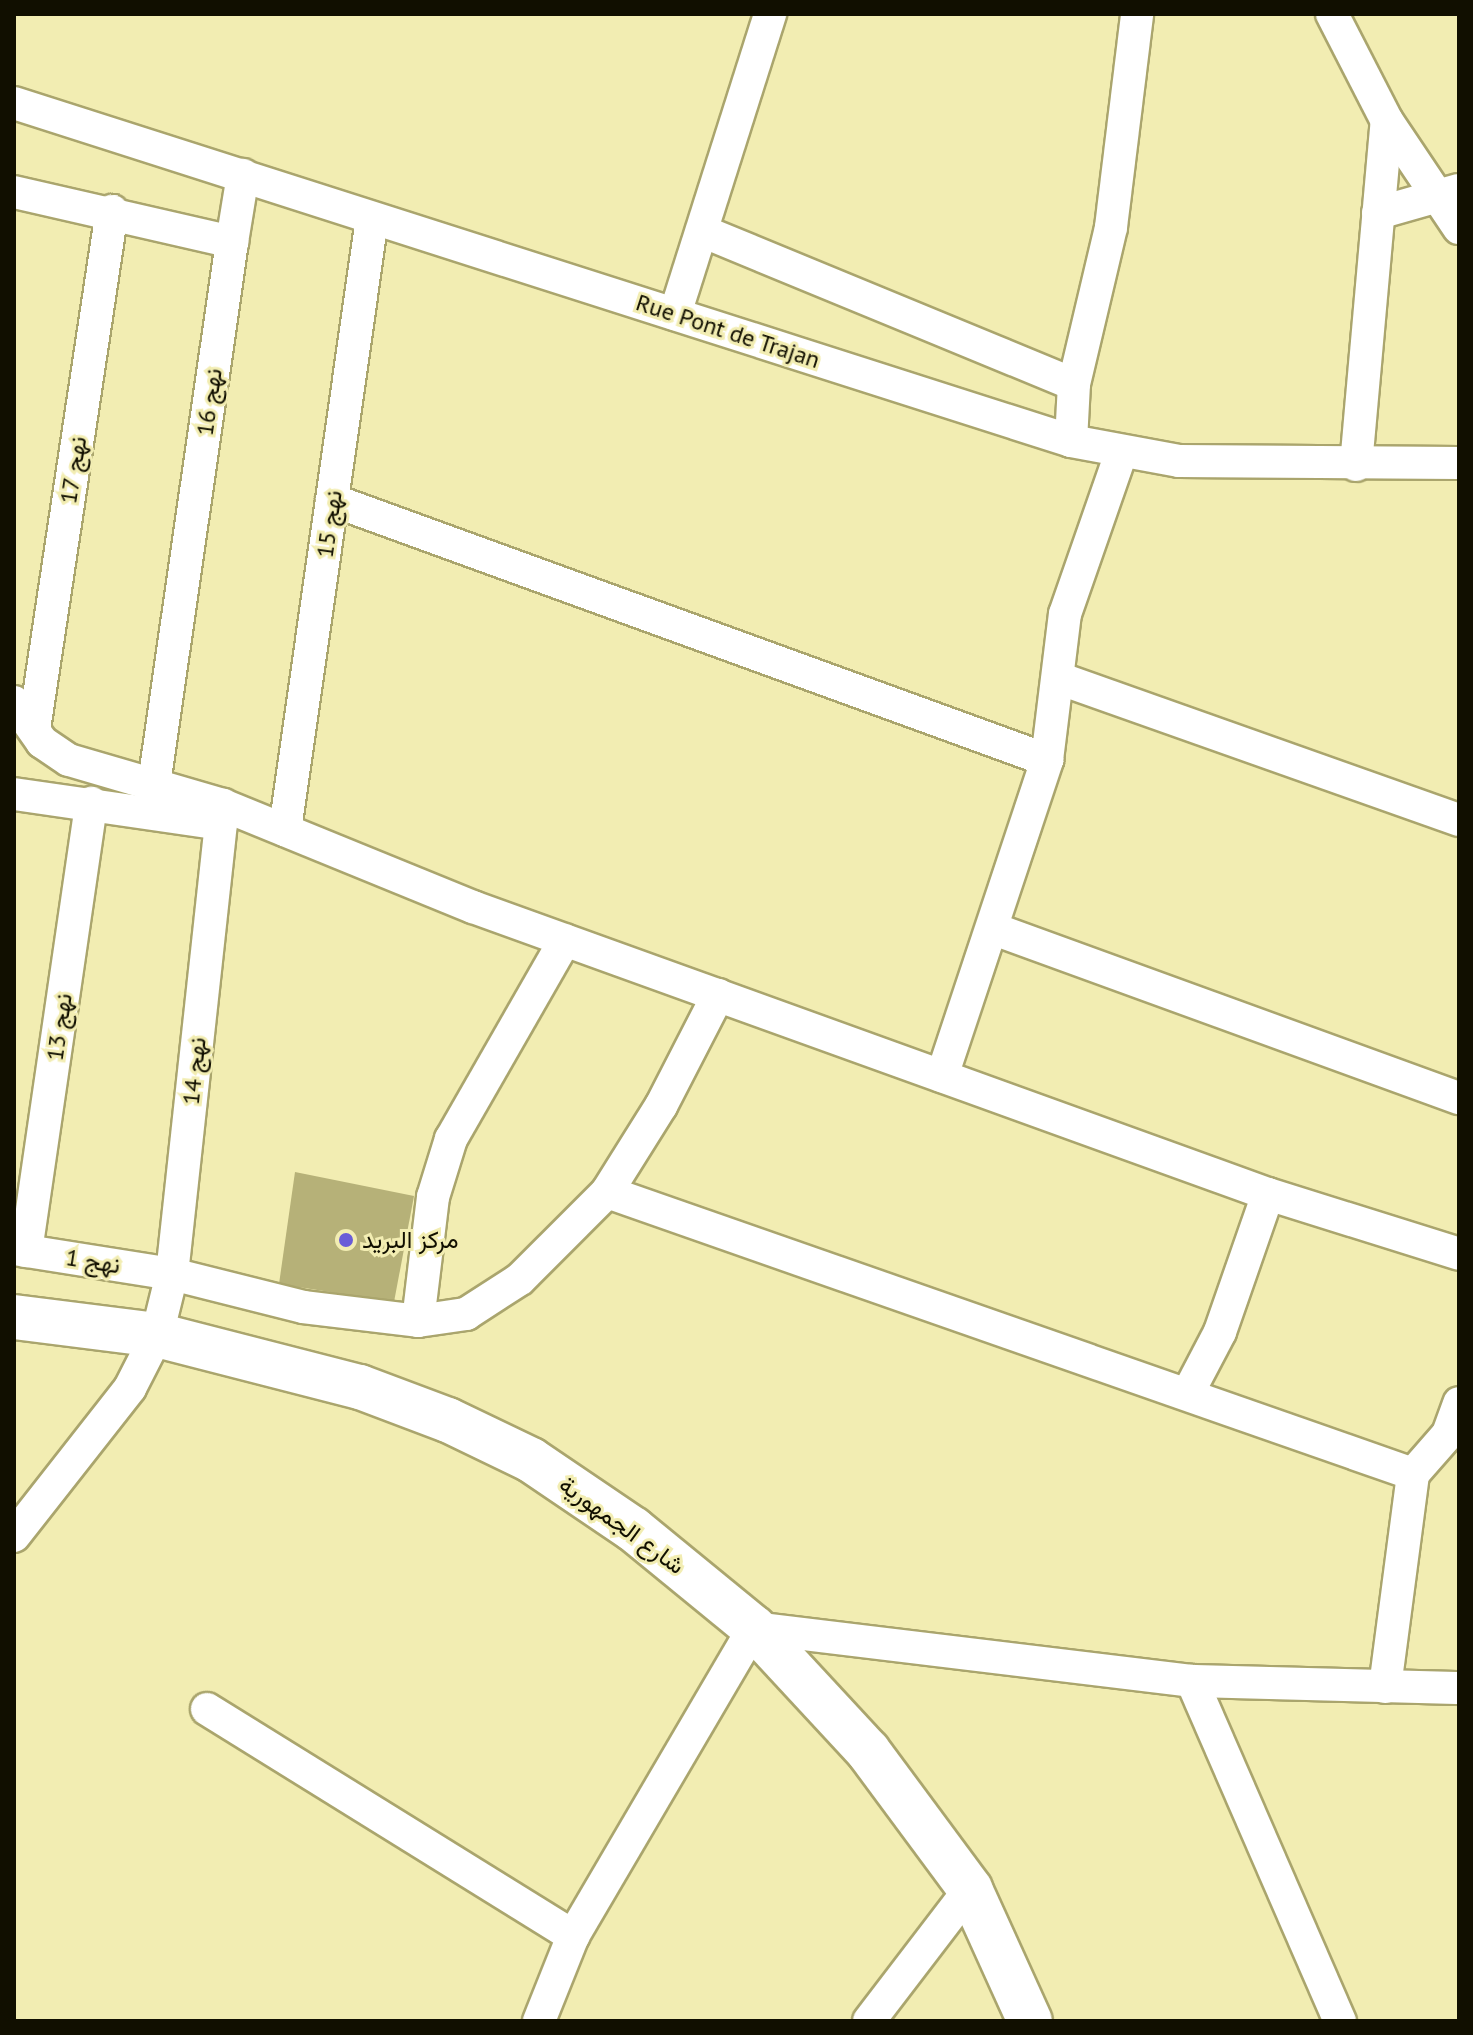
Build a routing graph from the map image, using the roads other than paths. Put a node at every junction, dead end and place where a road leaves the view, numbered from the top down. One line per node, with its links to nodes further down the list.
1 (770, 14): 13 (street)
2 (1137, 14): 16 (street)
3 (1332, 14): 5 (street)
4 (14, 103): 6 (street, Rue Pont de Trajan)
5 (1387, 121): 8 (street); 10 (street)
6 (243, 175): 11 (street, Rue Pont de Trajan); 14 (street, نهج 16)
7 (14, 192): 9 (street)
8 (1450, 194): 10 (street); 12 (street)
9 (112, 211): 14 (street); 24 (street, نهج 17)
10 (1378, 213): 20 (street)
11 (372, 219): 15 (street, Rue Pont de Trajan); 21 (street, نهج 15)
12 (1459, 228)
13 (702, 231): 15 (street); 16 (street)
14 (232, 242): 26 (street, نهج 16)
15 (675, 314): 17 (street, Rue Pont de Trajan)
16 (1074, 384): 17 (street)
17 (1071, 441): 18 (street, Rue Pont de Trajan)
18 (1121, 453): 20 (street, Rue Pont de Trajan); 22 (street)
19 (1459, 463): 20 (street, Rue Pont de Trajan)
20 (1356, 465)
21 (332, 500): 25 (street); 31 (street, نهج 15)
22 (1058, 678): 25 (street); 30 (street)
23 (14, 702): 24 (street)
24 (34, 729): 26 (street)
25 (1047, 760): 32 (street)
26 (154, 784): 29 (street)
27 (14, 794): 28 (street)
28 (91, 803): 29 (street); 39 (street, نهج 13)
29 (222, 815): 31 (street); 41 (street, نهج 14)
30 (1459, 820)
31 (285, 830): 33 (street)
32 (994, 929): 35 (street); 36 (street)
33 (565, 940): 34 (street); 43 (street)
34 (718, 995): 35 (street); 37 (street, نهج 1)
35 (942, 1076): 38 (street)
36 (1459, 1098)
37 (607, 1192): 43 (street, نهج 1); 45 (street)
38 (1268, 1194): 40 (street); 45 (street)
39 (20, 1250): 41 (street, نهج 1)
40 (1459, 1254)
41 (172, 1274): 43 (street, نهج 1); 44 (street, نهج 14)
42 (14, 1317): 44 (main road, شارع الجمهورية)
43 (418, 1321)
44 (157, 1335): 49 (street, نهج 14); 50 (main road, شارع الجمهورية)
45 (1189, 1391): 48 (street)
46 (1459, 1403): 47 (street)
47 (1454, 1434): 48 (street)
48 (1413, 1474): 52 (street)
49 (14, 1536)
50 (754, 1628): 51 (street); 55 (main road, شارع الجمهورية); 56 (street)
51 (1192, 1681): 52 (street); 60 (street)
52 (1385, 1687): 53 (street)
53 (1459, 1688)
54 (207, 1709): 56 (street)
55 (970, 1889): 58 (street); 59 (main road, شارع الجمهورية)
56 (573, 1936): 57 (street)
57 (539, 2021)
58 (869, 2021)
59 (1030, 2021)
60 (1340, 2021)

